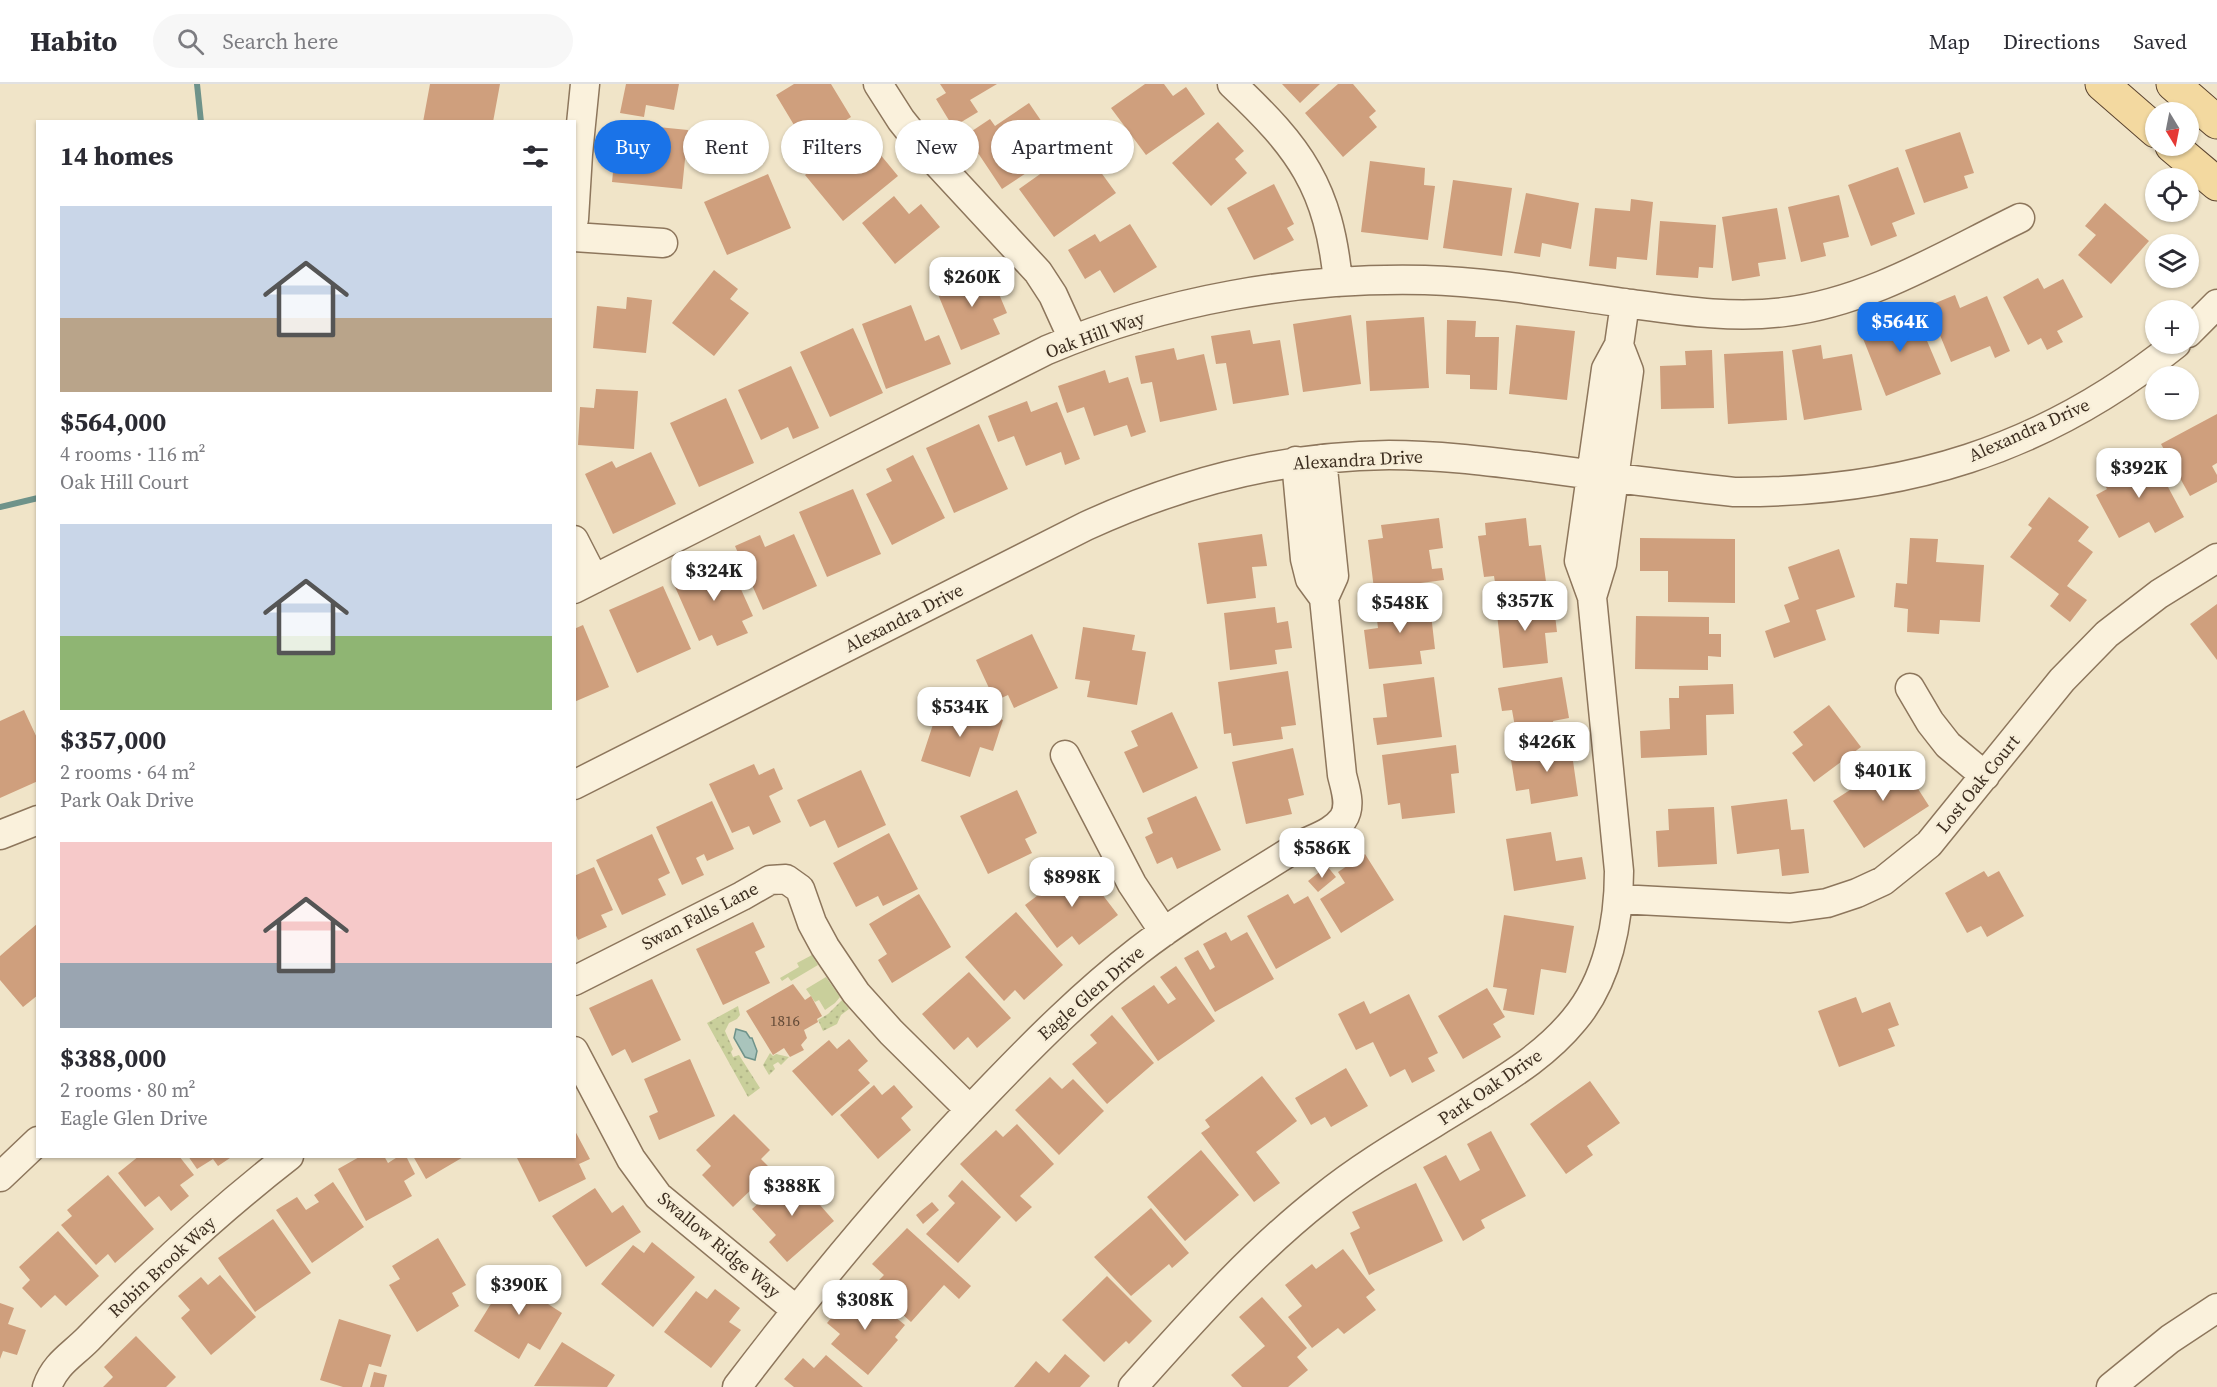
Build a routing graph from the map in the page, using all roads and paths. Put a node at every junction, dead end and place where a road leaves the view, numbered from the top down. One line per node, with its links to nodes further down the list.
1 (585, 84): 9 (street)
2 (878, 84): 18 (street)
3 (1232, 84): 14 (street)
4 (2102, 84): 6 (main road)
5 (2173, 84): 7 (main road)
6 (2145, 121)
7 (2217, 122)
8 (2184, 156): 10 (main road)
9 (576, 182)
10 (2217, 184)
11 (2020, 218): 15 (street, Oak Hill Way)
12 (576, 237): 13 (street)
13 (663, 243)
14 (1338, 282): 15 (street, Oak Hill Way); 18 (street, Oak Hill Way)
15 (1625, 303): 21 (street)
16 (2217, 304): 17 (street)
17 (2199, 322)
18 (1074, 339): 26 (street, Oak Hill Way)
19 (2163, 354): 21 (street, Alexandra Drive)
20 (1309, 460): 21 (street, Alexandra Drive); 22 (street, Eagle Glen Drive); 23 (street, Eagle Glen Drive); 31 (street, Alexandra Drive)
21 (1603, 476): 34 (street, Park Oak Drive)
22 (1330, 528): 23 (street); 27 (street, Eagle Glen Drive)
23 (1302, 531): 27 (street, Eagle Glen Drive)
24 (576, 549): 26 (street)
25 (2217, 558): 30 (street, Lost Oak Court)
26 (584, 584)
27 (1324, 598): 35 (street, Eagle Glen Drive)
28 (1910, 688): 30 (street)
29 (1065, 754): 35 (street)
30 (1984, 776): 34 (street, Lost Oak Court)
31 (576, 784)
32 (36, 821): 33 (street)
33 (0, 835)
34 (1619, 899): 46 (street, Park Oak Drive)
35 (1164, 932): 38 (street, Eagle Glen Drive)
36 (576, 980): 38 (street, Swan Falls Lane)
37 (576, 1055): 43 (street, Swallow Ridge Way)
38 (970, 1110): 43 (street, Eagle Glen Drive)
39 (36, 1143): 41 (street)
40 (288, 1158): 44 (street, Robin Brook Way)
41 (0, 1177)
42 (2217, 1308): 47 (street)
43 (796, 1310): 45 (street, Eagle Glen Drive)
44 (47, 1387)
45 (737, 1387)
46 (1132, 1387)
47 (2111, 1387)

